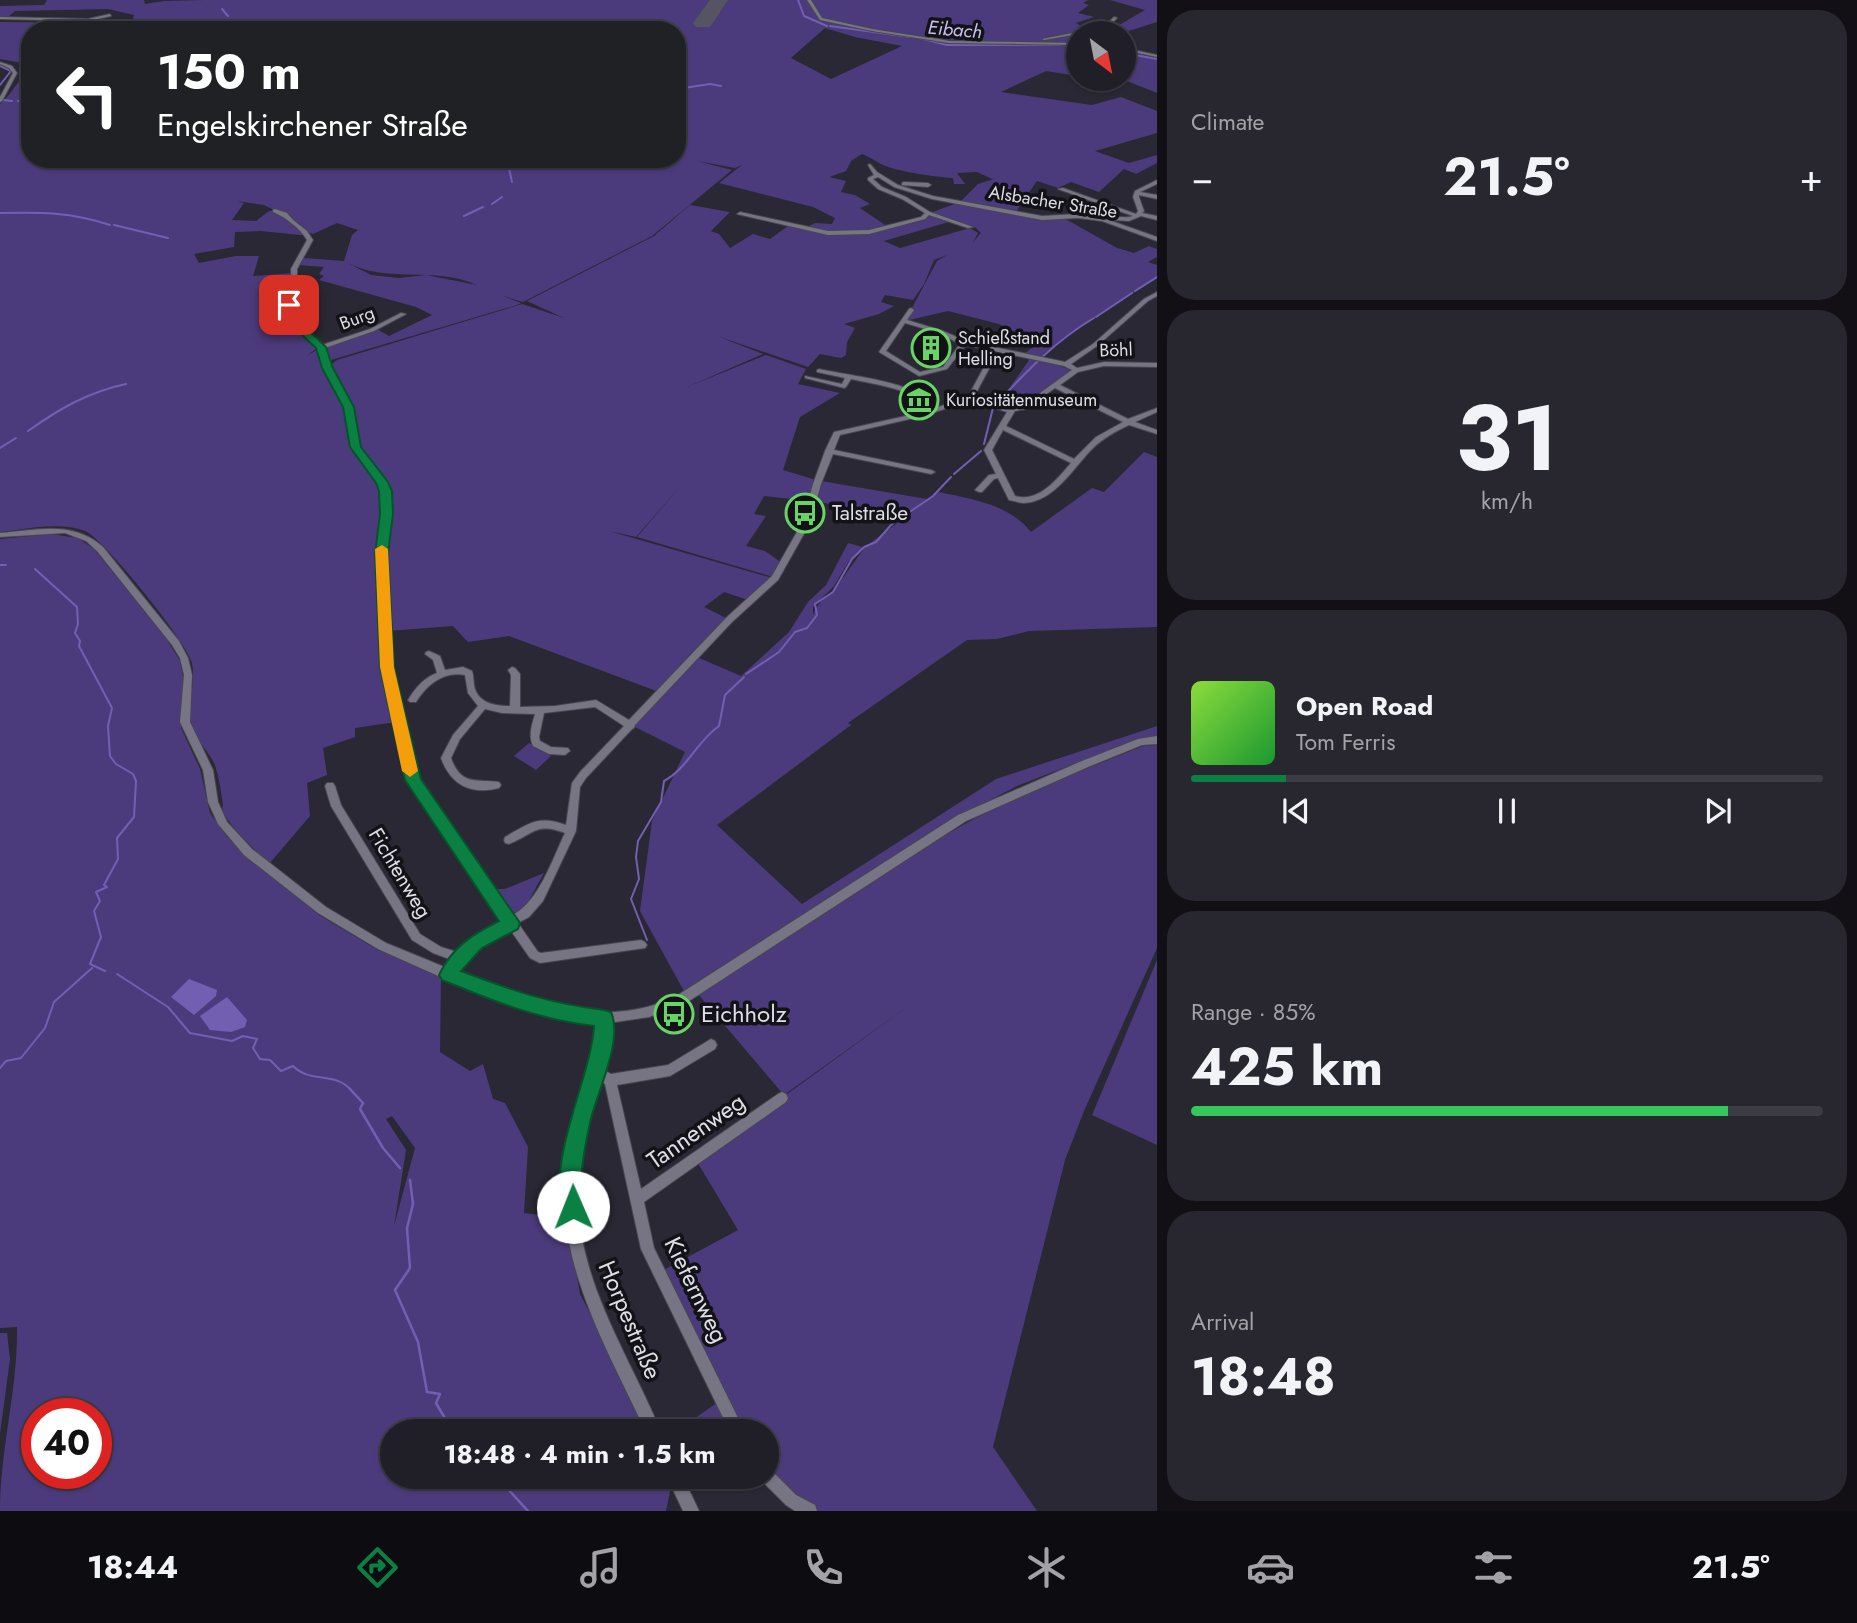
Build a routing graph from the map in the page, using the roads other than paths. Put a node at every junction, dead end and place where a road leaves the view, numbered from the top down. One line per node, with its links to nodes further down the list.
1 (808, 0): 6 (street)
2 (110, 15): 3 (street)
3 (0, 18)
4 (1115, 18): 7 (street)
5 (958, 32): 6 (street)
6 (930, 38): 7 (street)
7 (1025, 42): 8 (street)
8 (1066, 44)
9 (1136, 52): 10 (street)
10 (1157, 57)
11 (0, 63): 12 (street)
12 (0, 100)
13 (870, 165): 14 (street, Alsbacher Straße)
14 (877, 175): 17 (street, Alsbacher Straße); 22 (street)
15 (1157, 182): 19 (street)
16 (928, 185): 17 (street)
17 (901, 187): 26 (street, Alsbacher Straße)
18 (1061, 189): 24 (street)
19 (1137, 194): 20 (street); 24 (street)
20 (1157, 197)
21 (275, 211): 34 (street, Burg)
22 (928, 213): 23 (street); 27 (street)
23 (740, 214)
24 (1139, 215): 25 (street); 26 (street)
25 (1157, 218)
26 (1102, 220): 28 (street, Alsbacher Straße)
27 (970, 227)
28 (1157, 239)
29 (1157, 294): 35 (street)
30 (911, 310): 32 (street)
31 (403, 314): 34 (street, Burg)
32 (903, 321): 33 (street); 33 (street)
33 (964, 343): 35 (street)
34 (321, 347): 70 (street, Burg)
35 (1066, 364): 38 (street)
36 (1157, 365): 38 (street, Böhl)
37 (987, 368): 43 (street)
38 (1076, 370): 42 (street)
39 (819, 371): 41 (street)
40 (807, 377): 41 (street)
41 (849, 378): 44 (street)
42 (1054, 385): 45 (street); 47 (street)
43 (975, 400): 44 (street); 45 (street)
44 (937, 410): 50 (street)
45 (1012, 410): 48 (street)
46 (1157, 410): 47 (street)
47 (1128, 422): 49 (street); 51 (street)
48 (1004, 428): 51 (street); 53 (street)
49 (1157, 432)
50 (829, 451): 52 (street); 63 (street)
51 (1076, 463): 53 (street)
52 (931, 472)
53 (1000, 476): 54 (street)
54 (979, 490)
55 (0, 535): 73 (street)
56 (429, 654): 58 (street)
57 (512, 670): 61 (street)
58 (442, 673): 59 (street); 60 (street)
59 (413, 700)
60 (483, 706): 61 (street); 66 (street)
61 (515, 709): 62 (street)
62 (540, 710): 63 (street); 65 (street)
63 (631, 726): 68 (street)
64 (1157, 740): 74 (street)
65 (565, 751)
66 (496, 785)
67 (330, 786): 72 (street, Fichtenweg)
68 (571, 831): 69 (street); 70 (street)
69 (509, 840)
70 (511, 923): 71 (street); 72 (street)
71 (641, 945)
72 (459, 958): 73 (street)
73 (449, 975): 74 (street)
74 (604, 1018): 76 (street, Horpestraße)
75 (711, 1045): 77 (street)
76 (596, 1072): 77 (street); 80 (street, Horpestraße)
77 (610, 1080): 79 (street, Kiefernweg)
78 (782, 1098): 79 (street, Tannenweg)
79 (636, 1200): 81 (street, Kiefernweg)
80 (648, 1419)
81 (732, 1419)
82 (779, 1488): 85 (street)
83 (681, 1489): 84 (street)
84 (691, 1511)
85 (809, 1511)

